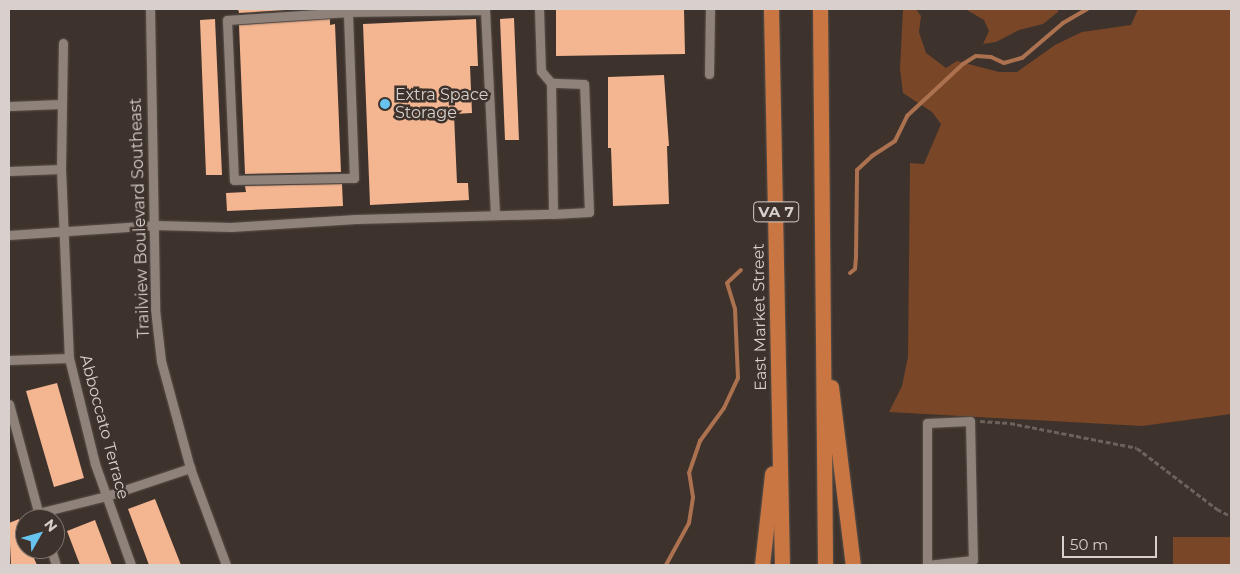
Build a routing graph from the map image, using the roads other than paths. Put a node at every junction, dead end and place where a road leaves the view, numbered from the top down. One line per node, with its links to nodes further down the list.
1 (150, 9): 16 (street, Trailview Boulevard Southeast)
2 (539, 9): 9 (street)
3 (710, 9): 8 (street)
4 (771, 9): 23 (highway, East Market Street / VA 7)
5 (820, 9): 19 (highway, VA 7)
6 (348, 12): 6 (street); 15 (street)
7 (63, 43): 10 (street, Abboccato Terrace)
8 (709, 74)
9 (551, 84): 14 (street); 14 (street)
10 (62, 104): 11 (street); 12 (street, Abboccato Terrace)
11 (9, 106)
12 (61, 169): 13 (street); 17 (street, Abboccato Terrace)
13 (9, 171)
14 (553, 214): 15 (street)
15 (494, 215): 16 (street)
16 (154, 225): 17 (street); 24 (street, Trailview Boulevard Southeast)
17 (62, 233): 18 (street); 20 (street, Abboccato Terrace)
18 (9, 235)
19 (822, 326): 32 (highway, VA 7); 33 (highway)
20 (69, 358): 21 (street); 25 (street, Abboccato Terrace)
21 (9, 360)
22 (9, 404): 26 (street)
23 (780, 405): 30 (highway); 31 (highway, East Market Street / VA 7)
24 (190, 468): 25 (street); 29 (street, Trailview Boulevard Southeast)
25 (106, 496): 27 (street); 28 (street, Abboccato Terrace)
26 (37, 509)
27 (62, 509)
28 (131, 565)
29 (226, 565)
30 (762, 565)
31 (782, 565)
32 (825, 565)
33 (853, 565)
34 (927, 565): 34 (street)

